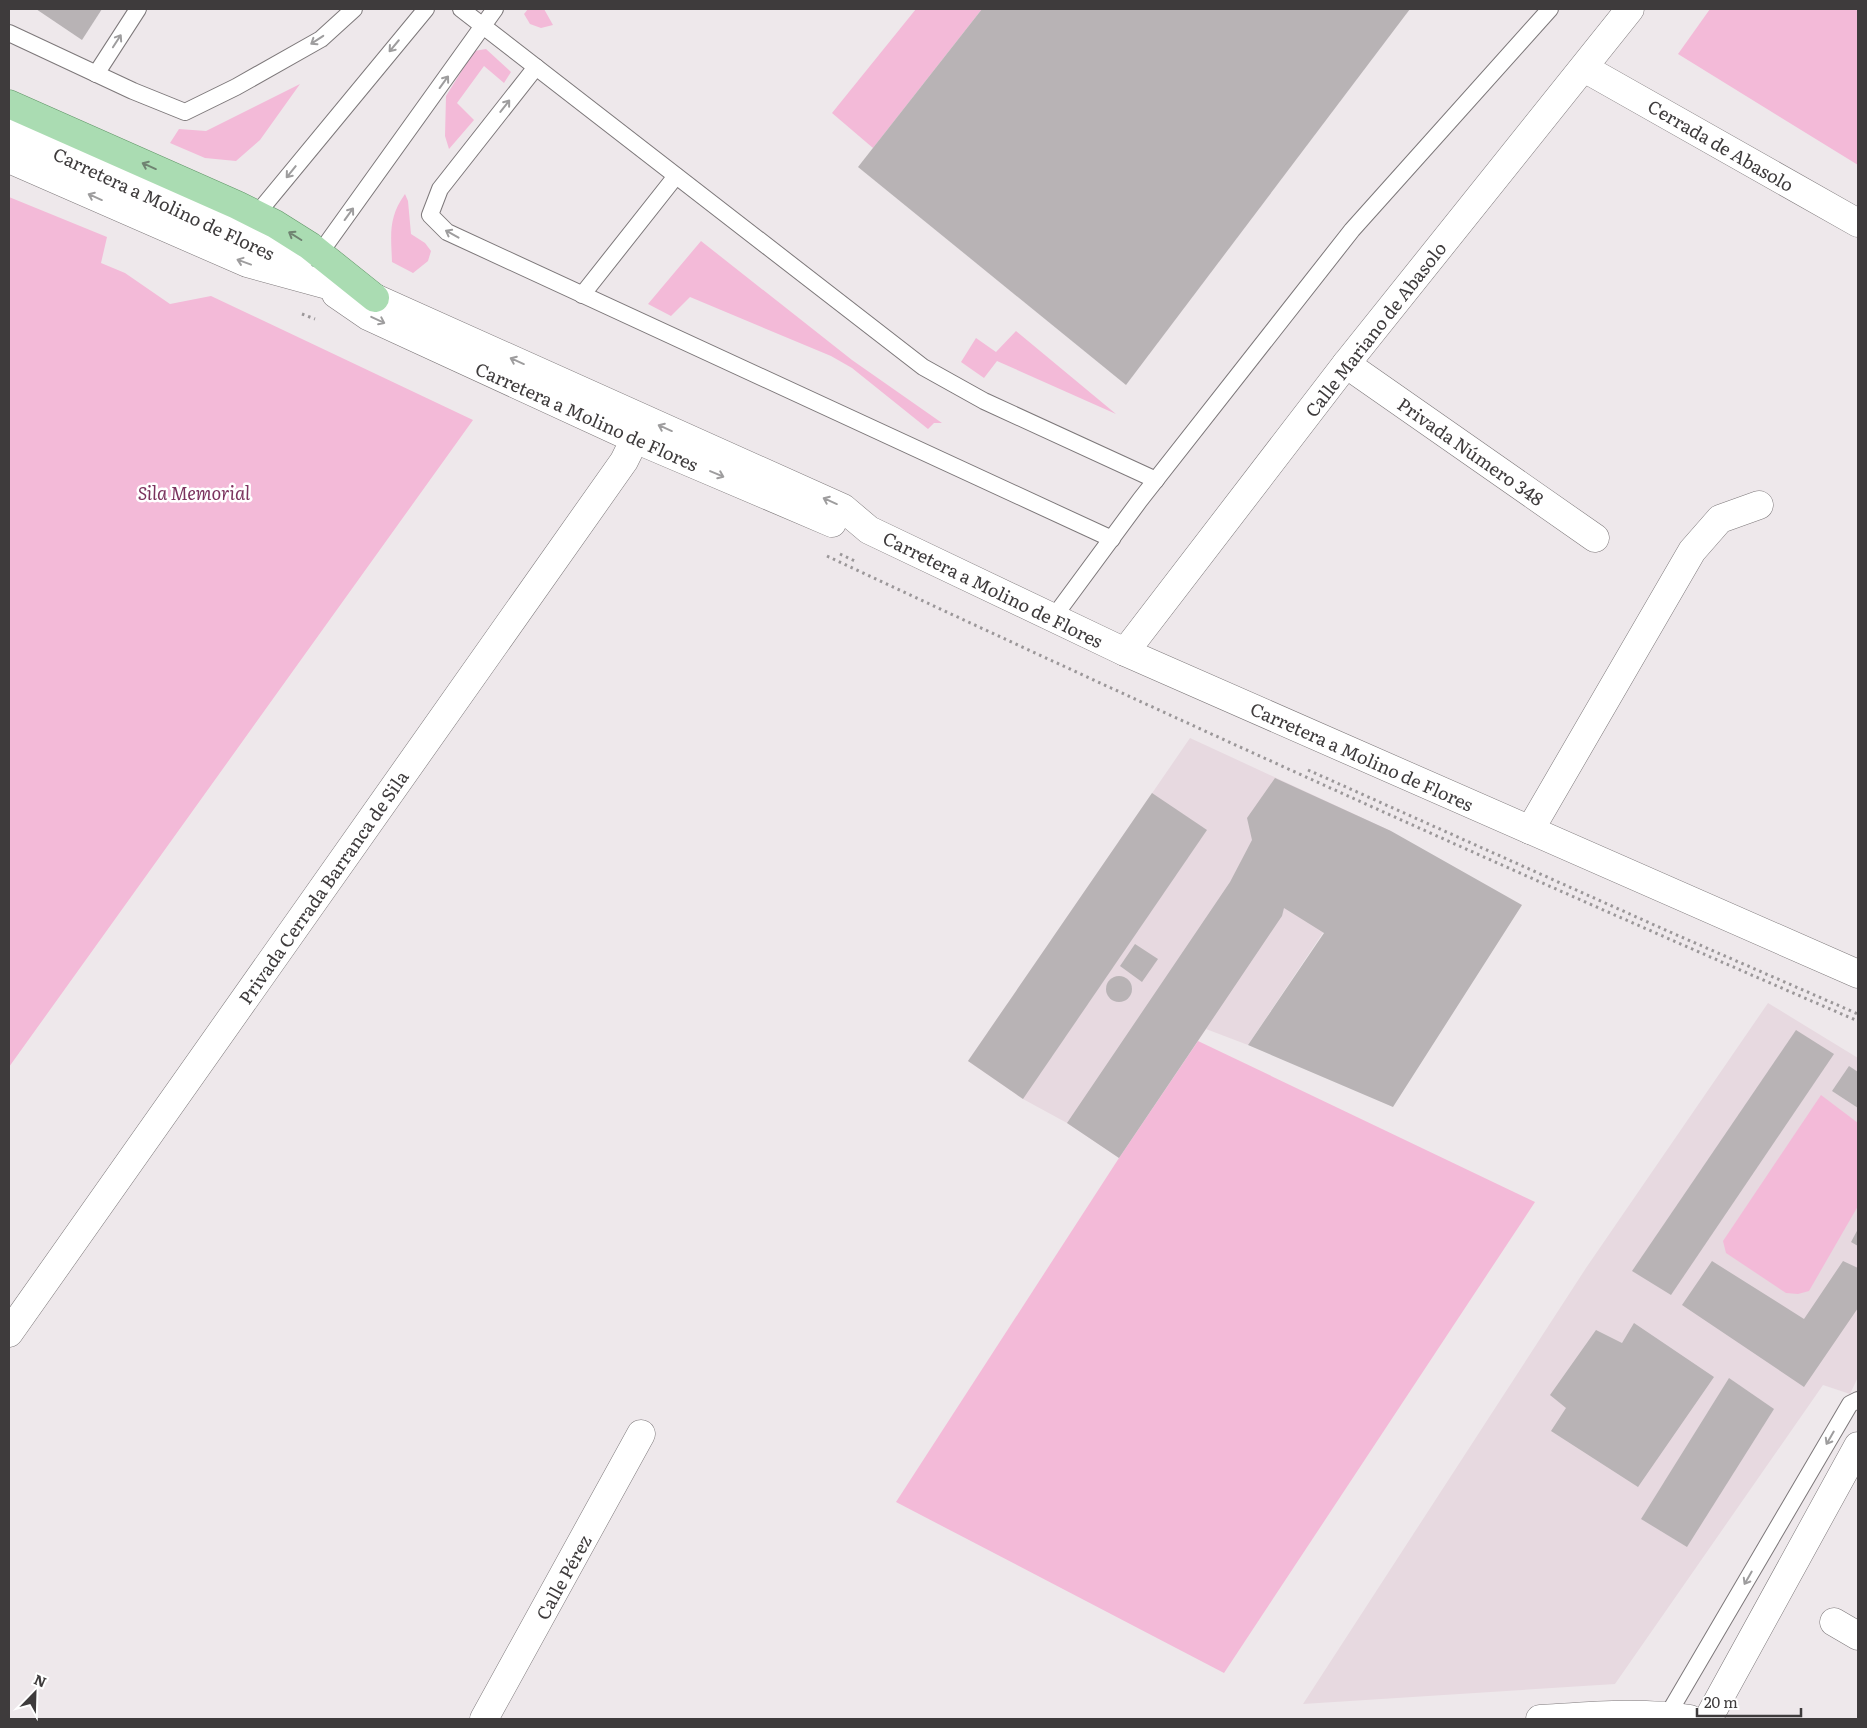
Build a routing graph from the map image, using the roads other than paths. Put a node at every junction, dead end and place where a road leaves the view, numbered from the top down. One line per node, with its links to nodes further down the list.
1 (138, 9): 12 (lane, one-way to 1)
2 (354, 9): 12 (lane, one-way to 12)
3 (426, 9): 17 (lane, one-way to 17)
4 (461, 9): 8 (lane)
5 (495, 9): 8 (lane)
6 (1550, 9): 25 (lane)
7 (1630, 9): 11 (street, Calle Mariano de Abasolo)
8 (483, 26): 10 (lane); 19 (lane, one-way to 8)
9 (9, 33): 12 (lane)
10 (536, 67): 16 (lane); 21 (lane, one-way to 10)
11 (1584, 68): 18 (street, Cerrada de Abasolo); 23 (street, Calle Mariano de Abasolo)
12 (96, 74)
13 (9, 104): 17 (main road, one-way to 13)
14 (9, 131): 20 (street, Carretera a Molino de Flores)
15 (9, 159): 20 (street, Carretera a Molino de Flores, one-way to 15)
16 (676, 176): 21 (lane); 25 (lane)
17 (256, 215): 19 (main road, one-way to 17)
18 (1858, 223)
19 (320, 253): 22 (main road)
20 (316, 280): 22 (street, Carretera a Molino de Flores); 24 (street, Carretera a Molino de Flores, one-way to 24)
21 (582, 295): 29 (lane)
22 (375, 298): 27 (street, Carretera a Molino de Flores, one-way to 22)
23 (1346, 364): 28 (street, Privada Número 348); 31 (street, Calle Mariano de Abasolo)
24 (635, 439): 27 (street, Carretera a Molino de Flores, one-way to 27); 34 (street, Privada Cerrada Barranca de Sila)
25 (1156, 480): 29 (lane)
26 (1759, 505): 32 (street)
27 (869, 530): 30 (street, Carretera a Molino de Flores)
28 (1595, 538)
29 (1112, 539): 30 (lane)
30 (1053, 618): 31 (street, Carretera a Molino de Flores)
31 (1125, 652): 32 (street, Carretera a Molino de Flores)
32 (1530, 830): 33 (street, Carretera a Molino de Flores)
33 (1858, 974)
34 (9, 1333)
35 (1858, 1400): 40 (lane, one-way to 40)
36 (641, 1434): 41 (street, Calle Pérez)
37 (1858, 1446): 43 (street)
38 (1834, 1622): 39 (street)
39 (1858, 1636)
40 (1678, 1717): 42 (street)
41 (484, 1719)
42 (1540, 1719)
43 (1708, 1719)

